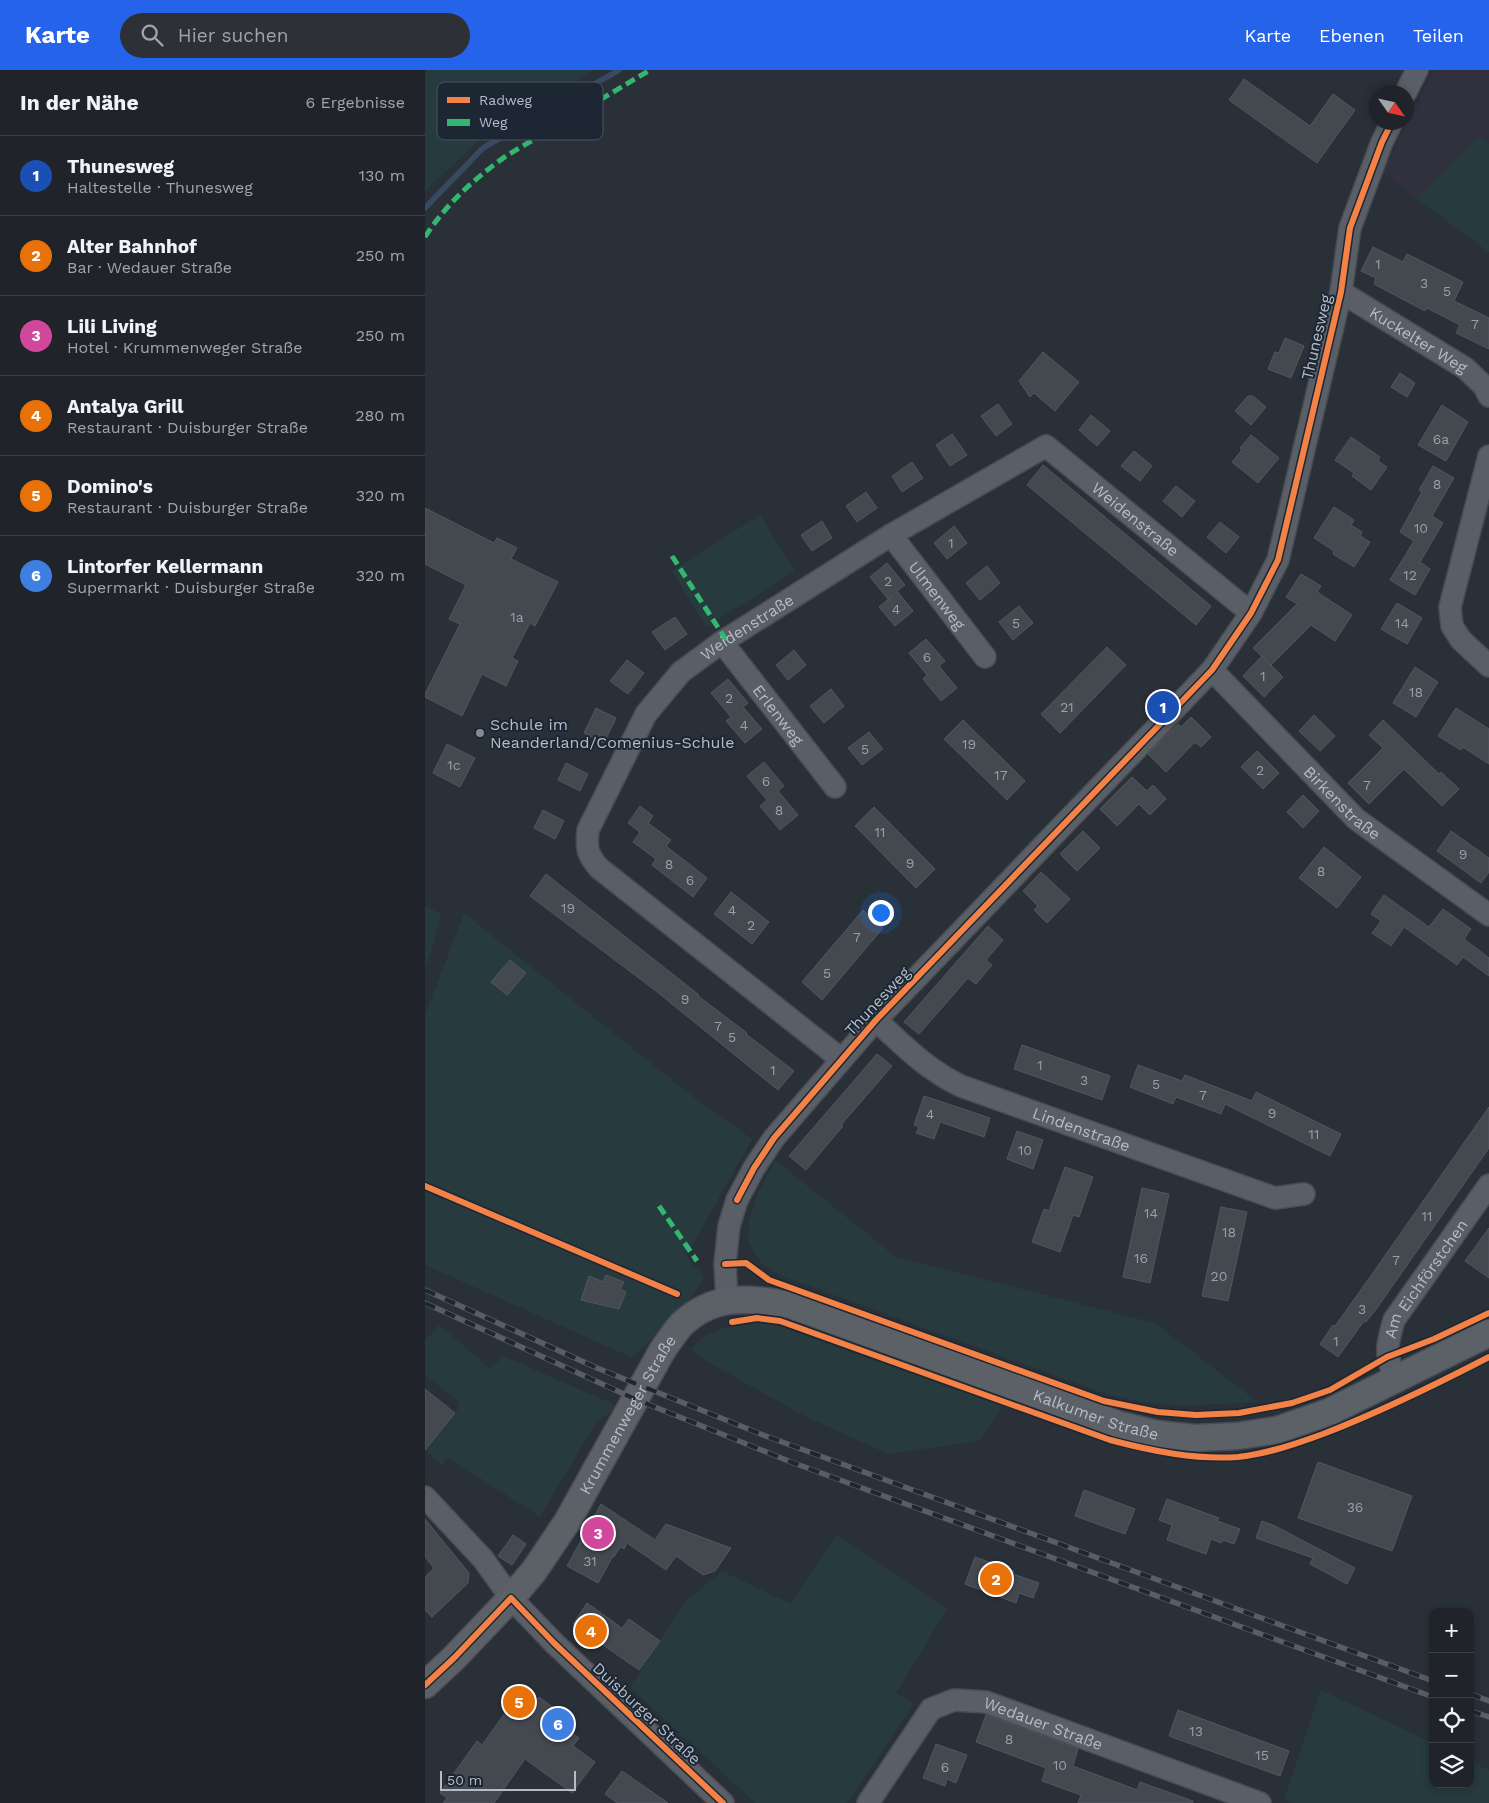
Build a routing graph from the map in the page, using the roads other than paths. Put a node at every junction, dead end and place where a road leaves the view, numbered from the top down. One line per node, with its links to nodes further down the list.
1 (1417, 70): 2 (street)
2 (1410, 85)
3 (1387, 130): 4 (street, Thunesweg)
4 (1341, 292): 5 (street, Kuckelter Weg); 8 (street, Thunesweg)
5 (1489, 396)
6 (1489, 456): 11 (street)
7 (891, 535): 8 (street, Weidenstraße); 9 (street, Weidenstraße); 10 (street, Ulmenweg)
8 (1251, 613): 12 (street, Thunesweg)
9 (723, 642): 13 (street, Erlenweg); 16 (street, Weidenstraße)
10 (985, 657)
11 (1489, 666)
12 (1213, 670): 14 (street, Birkenstraße); 15 (street, Thunesweg)
13 (835, 787)
14 (1489, 915)
15 (876, 1020): 16 (street, Thunesweg); 18 (street, Lindenstraße)
16 (841, 1059): 19 (street, Thunesweg)
17 (1489, 1185): 22 (street, Am Eichförstchen)
18 (1304, 1194)
19 (727, 1301): 20 (main road, Kalkumer Straße); 22 (main road, Kalkumer Straße)
20 (700, 1310): 24 (main road, Krummenweger Straße)
21 (1489, 1333): 22 (main road, Kalkumer Straße)
22 (1395, 1379)
23 (425, 1498): 24 (street, Duisburger Straße)
24 (511, 1598): 25 (main road, Krummenweger Straße); 26 (street, Duisburger Straße)
25 (425, 1685)
26 (723, 1803)
27 (868, 1803): 28 (street, Wedauer Straße)
28 (1260, 1803)

